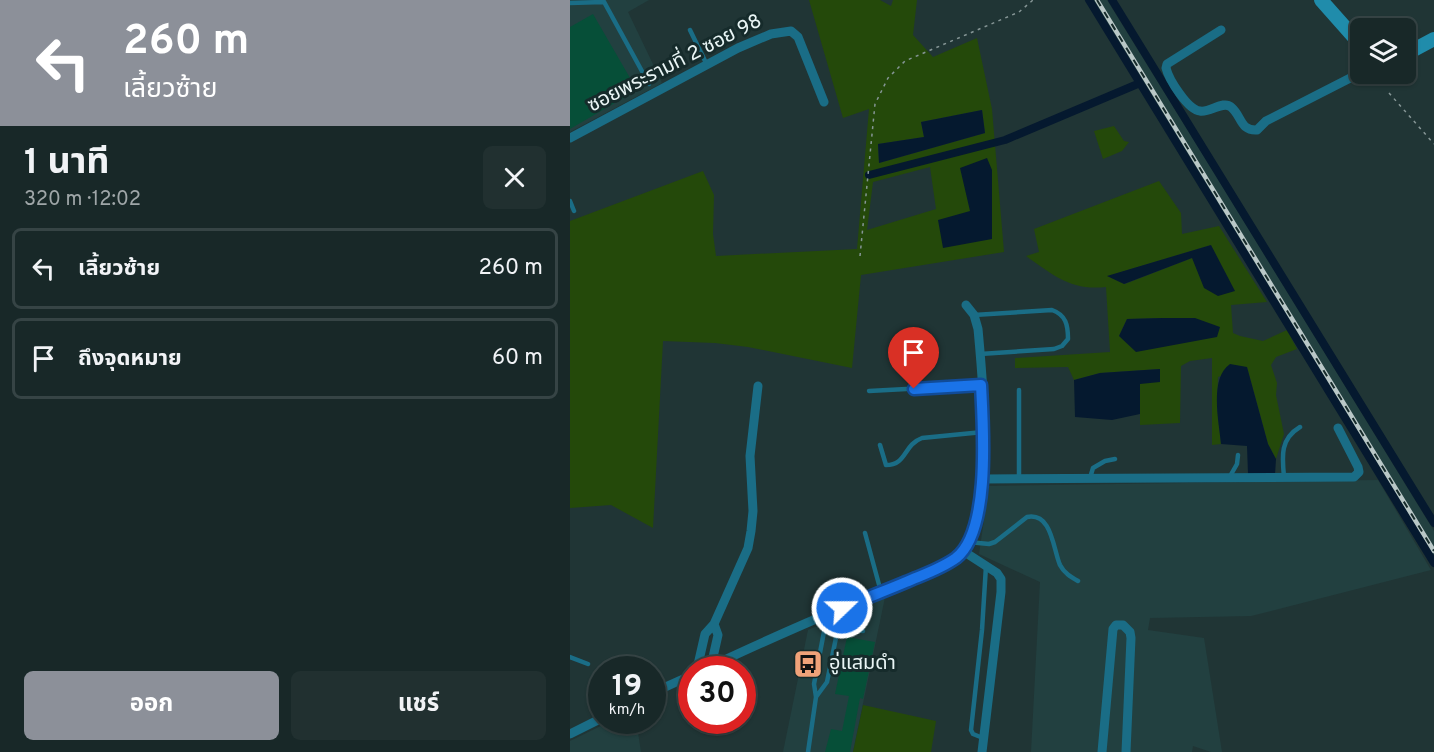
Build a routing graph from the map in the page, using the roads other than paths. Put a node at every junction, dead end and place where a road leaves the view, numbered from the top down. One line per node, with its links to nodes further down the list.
1 (1321, 0): 6 (main road)
2 (603, 1): 3 (lane); 11 (lane)
3 (570, 3)
4 (690, 30): 9 (lane)
5 (1221, 30): 10 (street)
6 (1350, 33)
7 (1434, 39): 8 (main road)
8 (1416, 49)
9 (707, 65): 12 (street, ซอยพระรามที่ 2 ซอย 98); 13 (street, ซอยพระรามที่ 2 ซอย 98)
10 (1350, 78)
11 (649, 84)
12 (824, 102)
13 (570, 138)
14 (570, 201): 15 (lane)
15 (574, 211)
16 (966, 305): 17 (street)
17 (974, 315): 18 (street); 18 (lane)
18 (980, 354): 19 (street)
19 (981, 385): 22 (lane); 25 (street)
20 (758, 386): 42 (street)
21 (1019, 390): 33 (lane)
22 (869, 391)
23 (1300, 427): 31 (lane)
24 (1338, 428): 31 (street)
25 (983, 432): 26 (lane); 32 (street)
26 (880, 445)
27 (1238, 454): 30 (lane)
28 (1115, 459): 29 (lane)
29 (1090, 478): 30 (street); 33 (street)
30 (1229, 478): 31 (street)
31 (1284, 478)
32 (983, 479): 33 (street); 35 (street)
33 (1019, 479)
34 (865, 533): 39 (lane)
35 (968, 542): 36 (street); 38 (lane)
36 (963, 551): 37 (street); 39 (street)
37 (986, 566): 44 (lane); 46 (street)
38 (1078, 581)
39 (880, 592): 40 (street)
40 (842, 608): 41 (street); 43 (lane)
41 (828, 614): 49 (street); 54 (lane)
42 (714, 624): 47 (street); 48 (street)
43 (838, 628): 45 (lane); 54 (lane)
44 (982, 630): 46 (lane); 52 (lane)
45 (863, 631)
46 (997, 633): 53 (street)
47 (700, 656)
48 (712, 656)
49 (735, 656)
50 (570, 657): 51 (lane)
51 (588, 664)
52 (976, 689): 53 (lane); 57 (lane)
53 (989, 691): 57 (street)
54 (816, 697): 58 (lane)
55 (588, 725): 56 (street)
56 (570, 734)
57 (984, 738): 59 (street)
58 (808, 752)
59 (982, 752)
60 (1102, 752): 61 (street); 62 (street)
61 (1108, 752)
62 (1125, 752)

